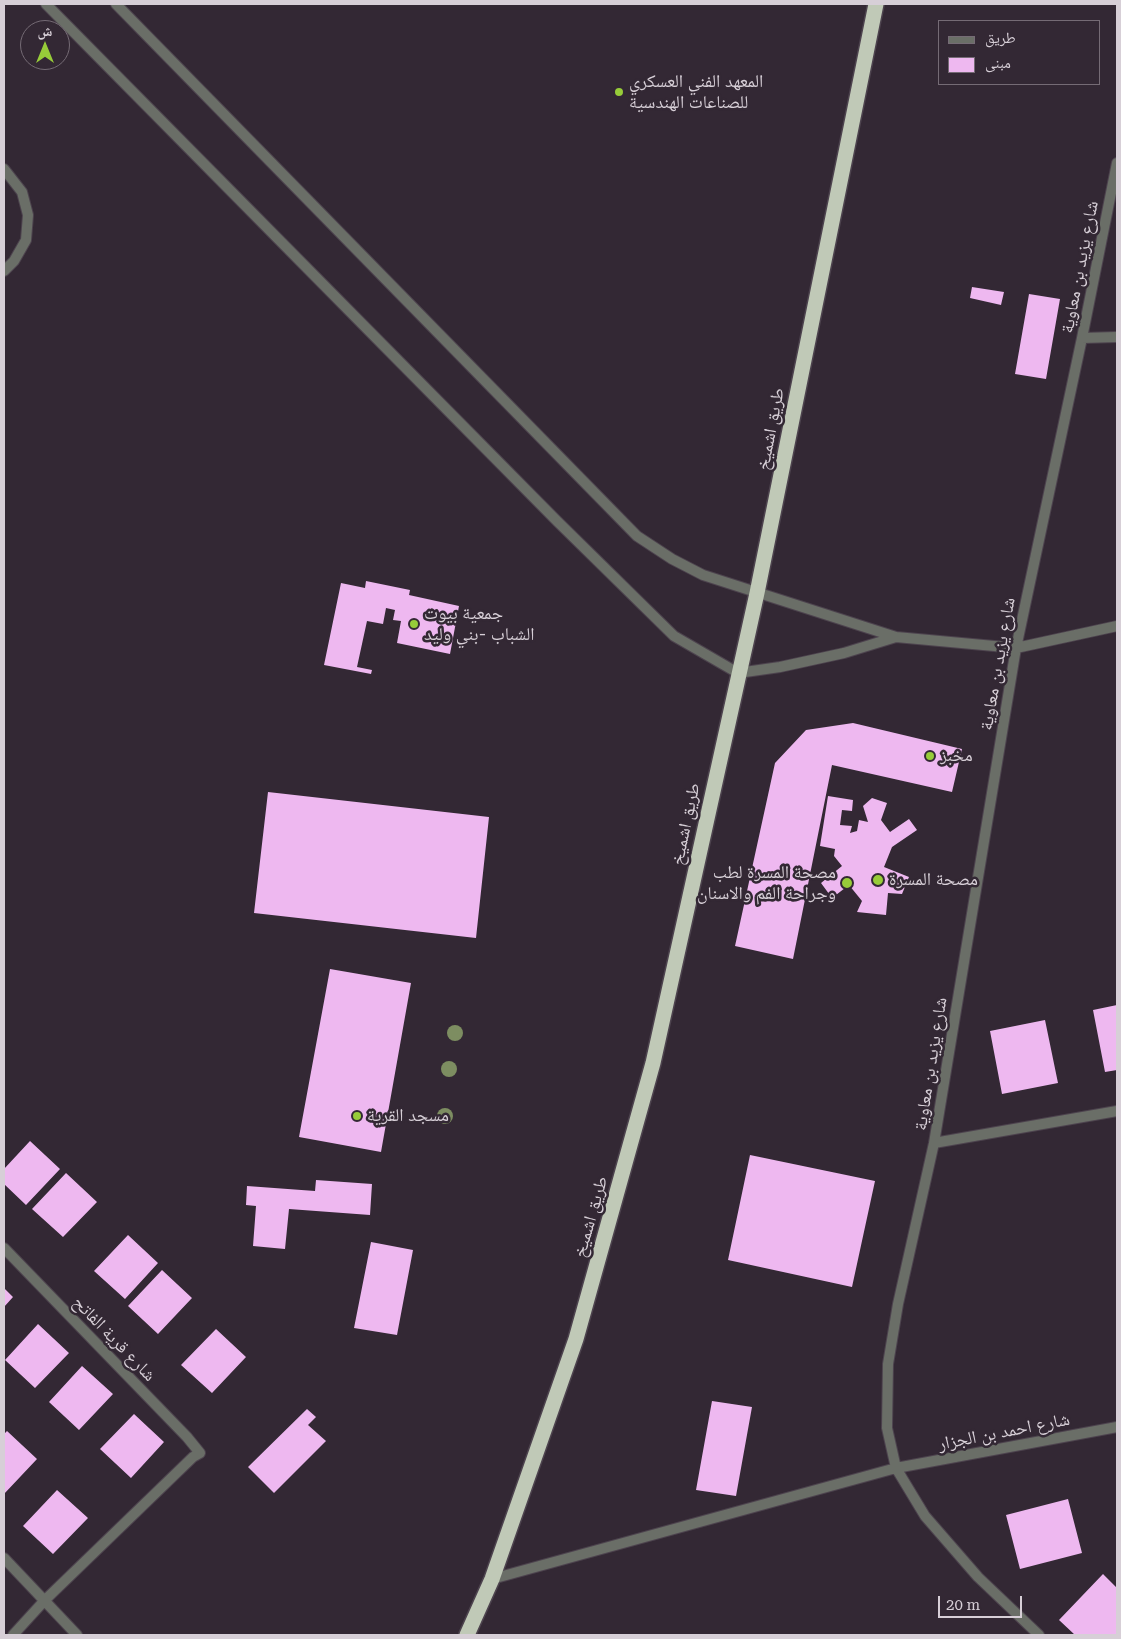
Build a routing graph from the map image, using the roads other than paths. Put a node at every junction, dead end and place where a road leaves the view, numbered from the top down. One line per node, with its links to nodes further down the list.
1 (46, 4): 13 (street)
2 (116, 4): 9 (street)
3 (876, 4): 9 (highway, طريق اشميخ)
4 (1117, 163): 8 (street, شارع يزيد بن معاوية)
5 (4, 169): 6 (street)
6 (4, 271)
7 (1117, 337): 8 (street)
8 (1082, 338): 12 (street, شارع يزيد بن معاوية)
9 (757, 593): 11 (street); 13 (highway, طريق اشميخ)
10 (1117, 626): 12 (street)
11 (896, 637): 12 (street); 13 (street)
12 (1016, 648): 15 (street, شارع يزيد بن معاوية)
13 (738, 673): 20 (highway, طريق اشميخ)
14 (1117, 1111): 15 (street)
15 (934, 1144): 18 (street, شارع يزيد بن معاوية)
16 (4, 1248): 21 (street, شارع قرية الفاتح)
17 (1117, 1427): 18 (street, شارع احمد بن الجزار)
18 (896, 1468): 20 (street, شارع احمد بن الجزار); 25 (street, شارع يزيد بن معاوية)
19 (4, 1558): 21 (street)
20 (492, 1578): 24 (highway, طريق اشميخ)
21 (45, 1600): 22 (street); 23 (street)
22 (13, 1635)
23 (77, 1635)
24 (467, 1635)
25 (1039, 1635)

